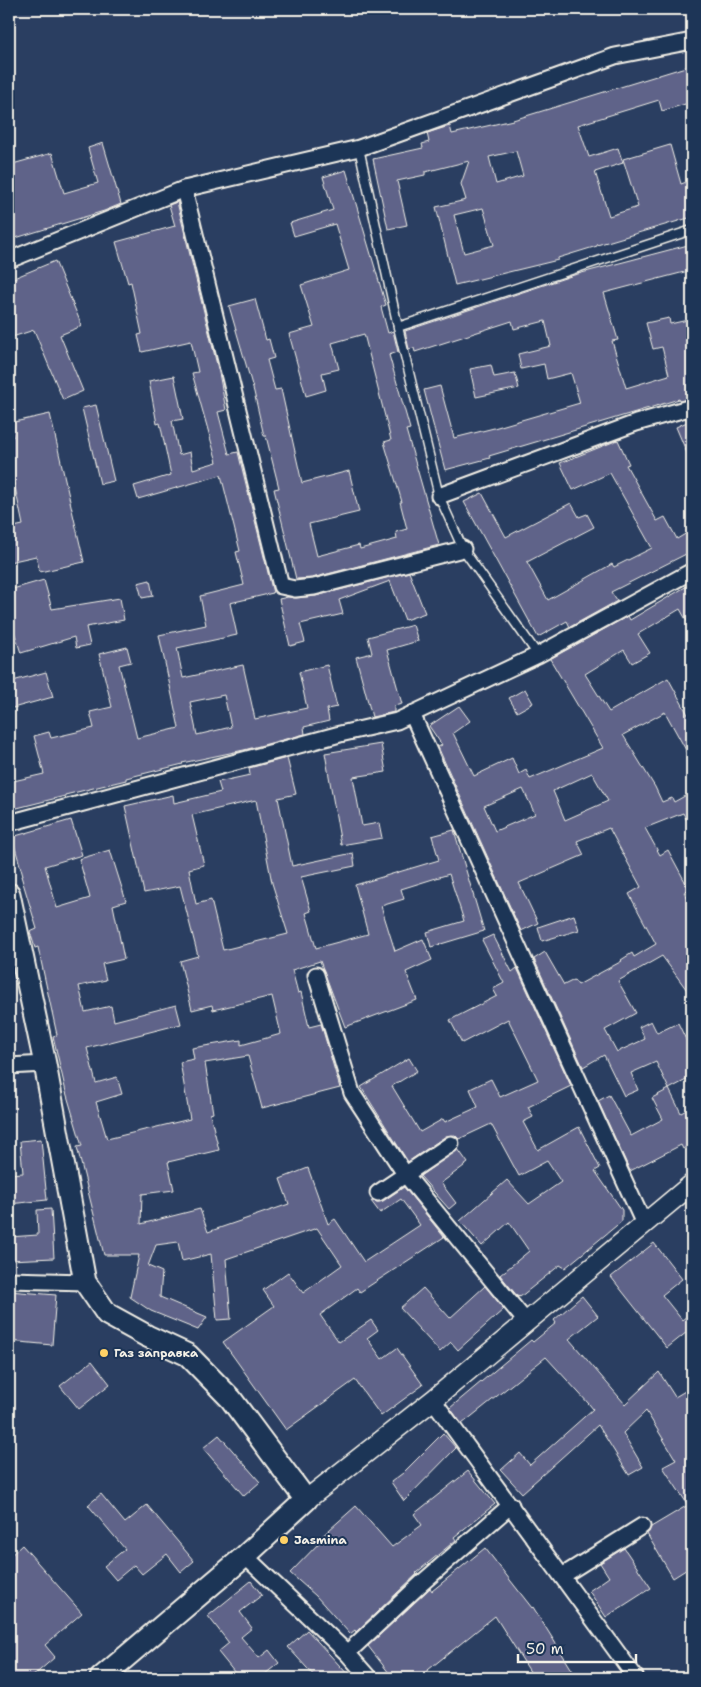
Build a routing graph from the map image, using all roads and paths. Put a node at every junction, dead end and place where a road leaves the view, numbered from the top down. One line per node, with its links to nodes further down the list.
1 (692, 41): 2 (street)
2 (359, 148): 3 (street); 6 (lane)
3 (184, 189): 5 (street); 9 (street)
4 (692, 230): 6 (lane)
5 (9, 260)
6 (398, 327): 8 (lane)
7 (692, 407): 8 (street)
8 (439, 496): 9 (lane)
9 (463, 550): 11 (lane)
10 (692, 571): 11 (street)
11 (538, 655): 12 (street)
12 (412, 714): 13 (street); 22 (street)
13 (9, 823)
14 (9, 894): 16 (main road)
15 (316, 975): 19 (street)
16 (45, 1064): 17 (street); 24 (main road)
17 (9, 1066)
18 (451, 1144): 19 (street)
19 (405, 1174): 21 (street); 25 (street)
20 (692, 1184): 22 (street)
21 (378, 1193)
22 (644, 1224): 25 (street)
23 (9, 1280): 24 (street)
24 (85, 1282): 27 (main road)
25 (527, 1323): 26 (street)
26 (433, 1400): 27 (street); 28 (street)
27 (306, 1500): 30 (main road)
28 (512, 1506): 31 (street); 32 (street)
29 (642, 1526): 31 (street)
30 (245, 1556): 32 (street); 33 (main road)
31 (562, 1576): 35 (street)
32 (347, 1653): 34 (street)
33 (101, 1678)
34 (369, 1678)
35 (636, 1678)

